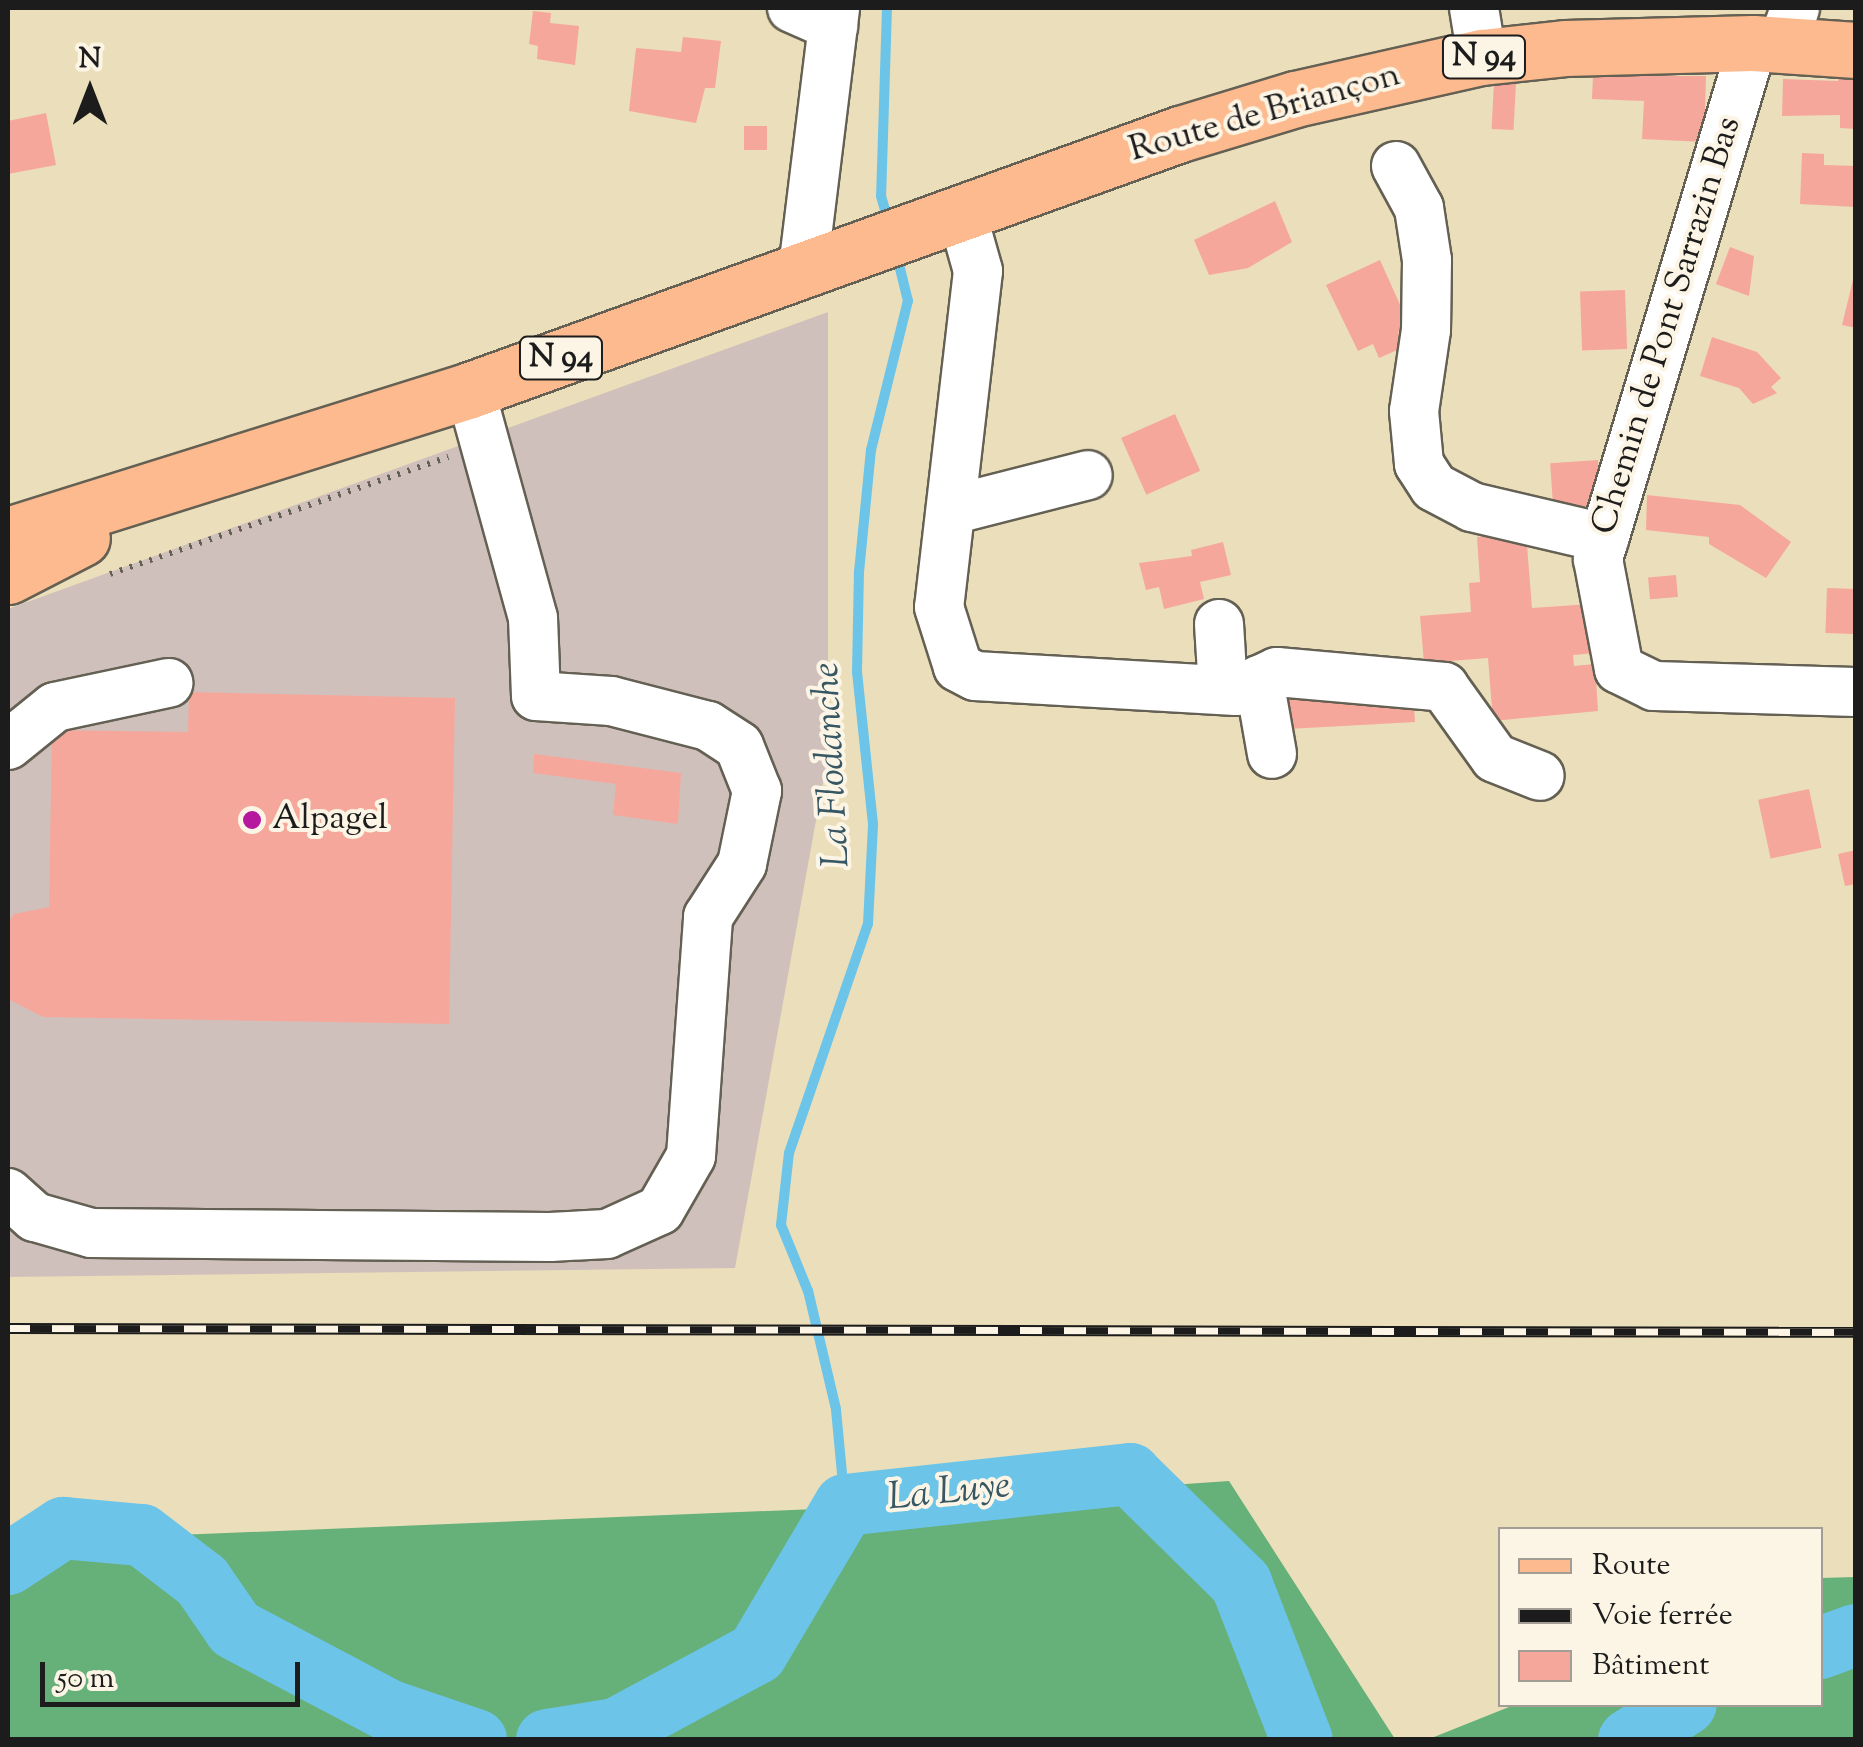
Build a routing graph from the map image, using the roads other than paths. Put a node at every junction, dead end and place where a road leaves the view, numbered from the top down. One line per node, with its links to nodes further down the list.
1 (820, 14): 8 (street)
2 (1478, 32): 3 (main road, Route de Briançon / N 94); 7 (main road, Route de Briançon / N 94)
3 (1782, 34): 4 (main road, Route de Briançon / N 94); 5 (main road, Route de Briançon / N 94); 14 (street, Chemin de Pont Sarrazin Bas)
4 (1856, 40)
5 (1856, 50)
6 (1396, 166): 14 (street)
7 (942, 222): 8 (main road, N 94); 12 (street)
8 (809, 270): 9 (main road, N 94)
9 (470, 390): 10 (main road, N 94); 23 (street)
10 (310, 443): 13 (main road, N 94); 15 (main road, N 94)
11 (1088, 475): 12 (street)
12 (950, 510): 18 (street)
13 (8, 535)
14 (1604, 538): 19 (street, Chemin de Pont Sarrazin Bas)
15 (8, 576)
16 (1219, 624): 18 (street)
17 (168, 683): 20 (street)
18 (1239, 687): 21 (street); 22 (street)
19 (1856, 692)
20 (8, 745)
21 (1272, 754)
22 (1540, 776)
23 (8, 1193)

